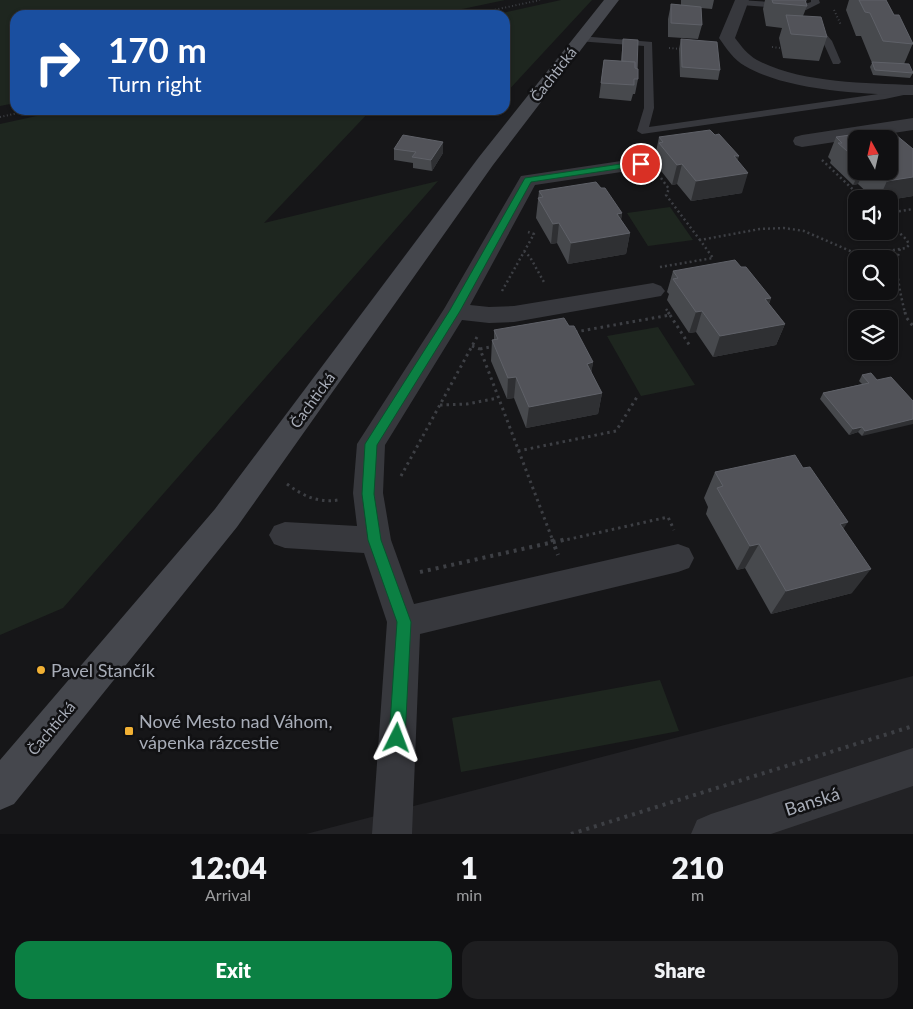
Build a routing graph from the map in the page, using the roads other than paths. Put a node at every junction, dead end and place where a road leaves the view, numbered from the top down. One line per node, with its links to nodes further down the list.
1 (612, 0): 5 (main road, Čachtická)
2 (815, 0): 4 (lane)
3 (742, 1): 4 (lane); 7 (street)
4 (806, 6): 6 (lane)
5 (580, 40): 7 (lane); 18 (main road, Čachtická)
6 (836, 62)
7 (912, 90)
8 (913, 124): 9 (street)
9 (802, 141)
10 (654, 174): 12 (street)
11 (653, 291): 12 (street)
12 (455, 311): 14 (street)
13 (285, 535): 14 (street)
14 (375, 540): 16 (street)
15 (678, 558): 16 (street)
16 (404, 622): 19 (street)
17 (913, 767): 20 (street, Banská)
18 (0, 790)
19 (392, 834)
20 (711, 834)

